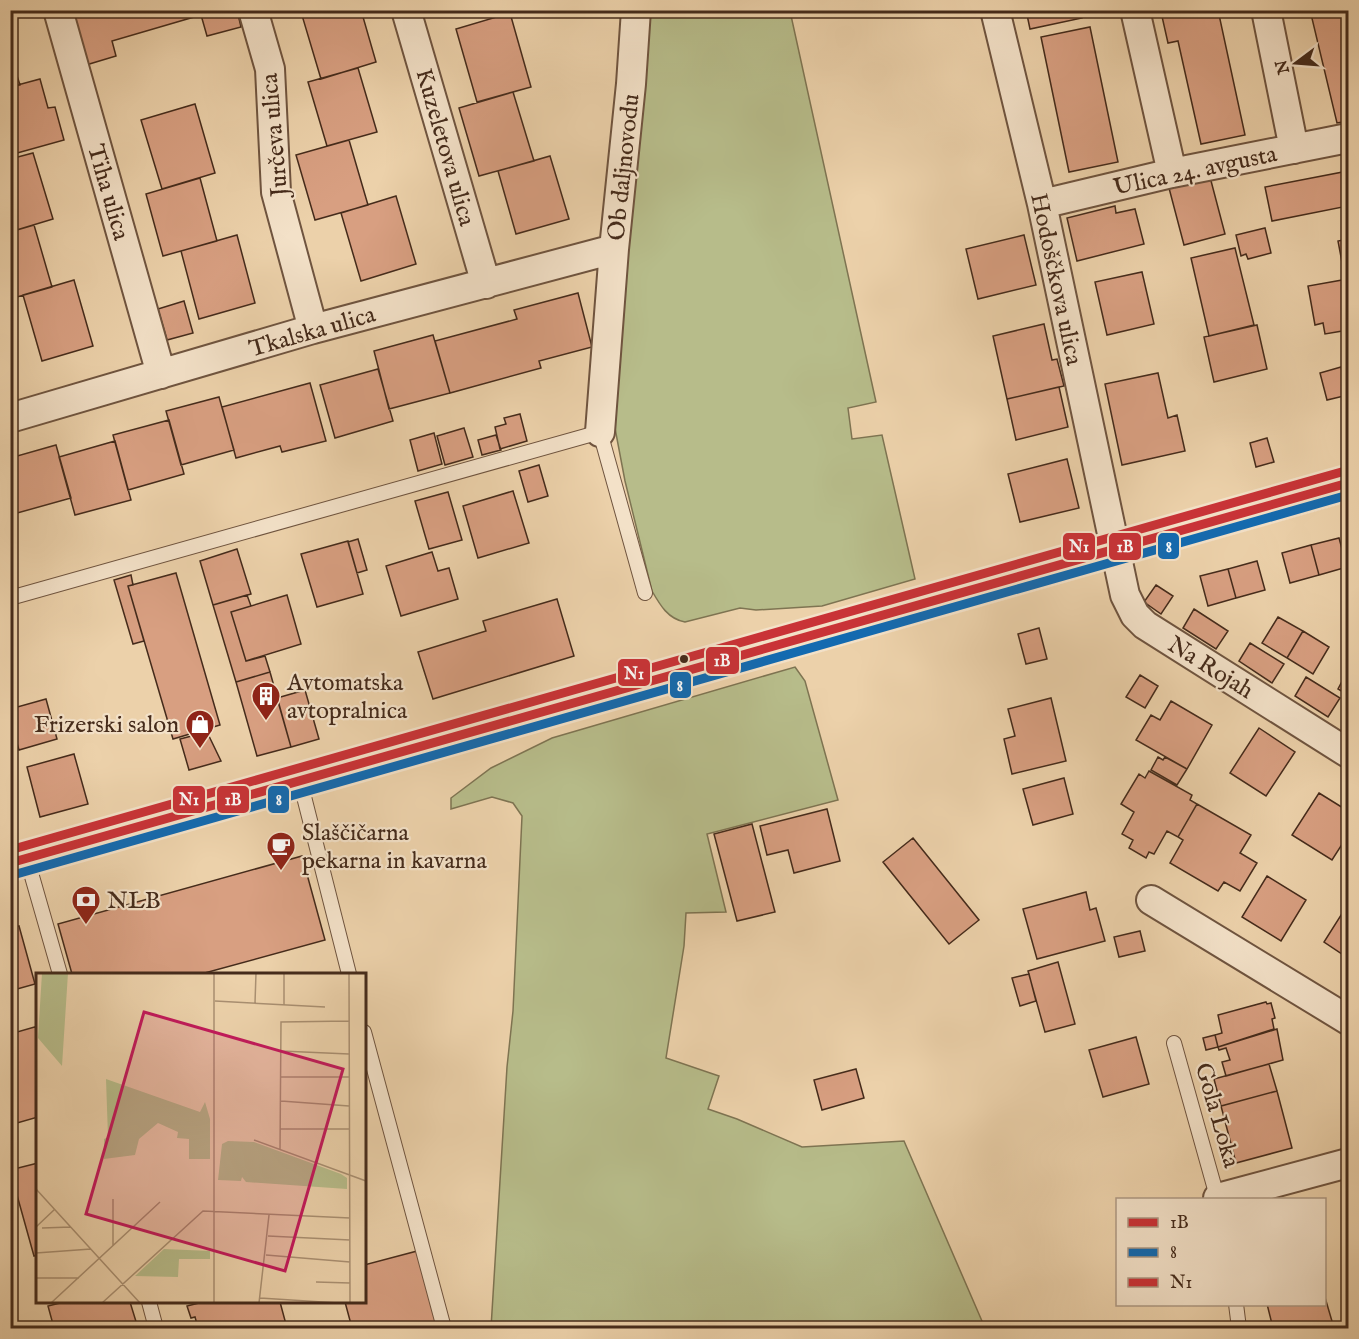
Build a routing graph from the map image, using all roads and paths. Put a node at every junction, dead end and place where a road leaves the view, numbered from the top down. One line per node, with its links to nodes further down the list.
1 (58, 10): 15 (street, Tiha ulica)
2 (254, 10): 14 (street, Jurčeva ulica)
3 (406, 10): 13 (street, Kuzeletova ulica)
4 (636, 10): 12 (street, Ob daljnovodu)
5 (995, 10): 11 (street, Hodoščkova ulica)
6 (1135, 10): 10 (street)
7 (1266, 10): 9 (street)
8 (1348, 138): 9 (street, Ulica 24. avgusta)
9 (1294, 149): 10 (street, Ulica 24. avgusta)
10 (1172, 173): 11 (street, Ulica 24. avgusta)
11 (1042, 204): 19 (street, Hodoščkova ulica)
12 (614, 249): 13 (street, Tkalska ulica); 17 (street, Ob daljnovodu)
13 (486, 284): 14 (street, Tkalska ulica)
14 (313, 329): 15 (street, Tkalska ulica)
15 (161, 374): 16 (street, Tkalska ulica)
16 (10, 418)
17 (600, 432): 20 (lane); 21 (lane)
18 (1348, 483): 19 (main road)
19 (1114, 549): 22 (street, Na Rojah); 23 (main road)
20 (645, 593)
21 (10, 598)
22 (1348, 753)
23 (300, 781): 24 (main road); 27 (lane)
24 (19, 861): 26 (lane)
25 (1152, 900): 28 (street)
26 (59, 973)
27 (348, 973)
28 (1348, 1020)
29 (366, 1039): 37 (lane)
30 (1174, 1043): 32 (lane, Gola Loka)
31 (1348, 1163): 33 (street)
32 (1218, 1198)
33 (1222, 1198)
34 (149, 1303): 36 (lane)
35 (1236, 1306): 38 (lane)
36 (156, 1329)
37 (444, 1329)
38 (1239, 1329)

